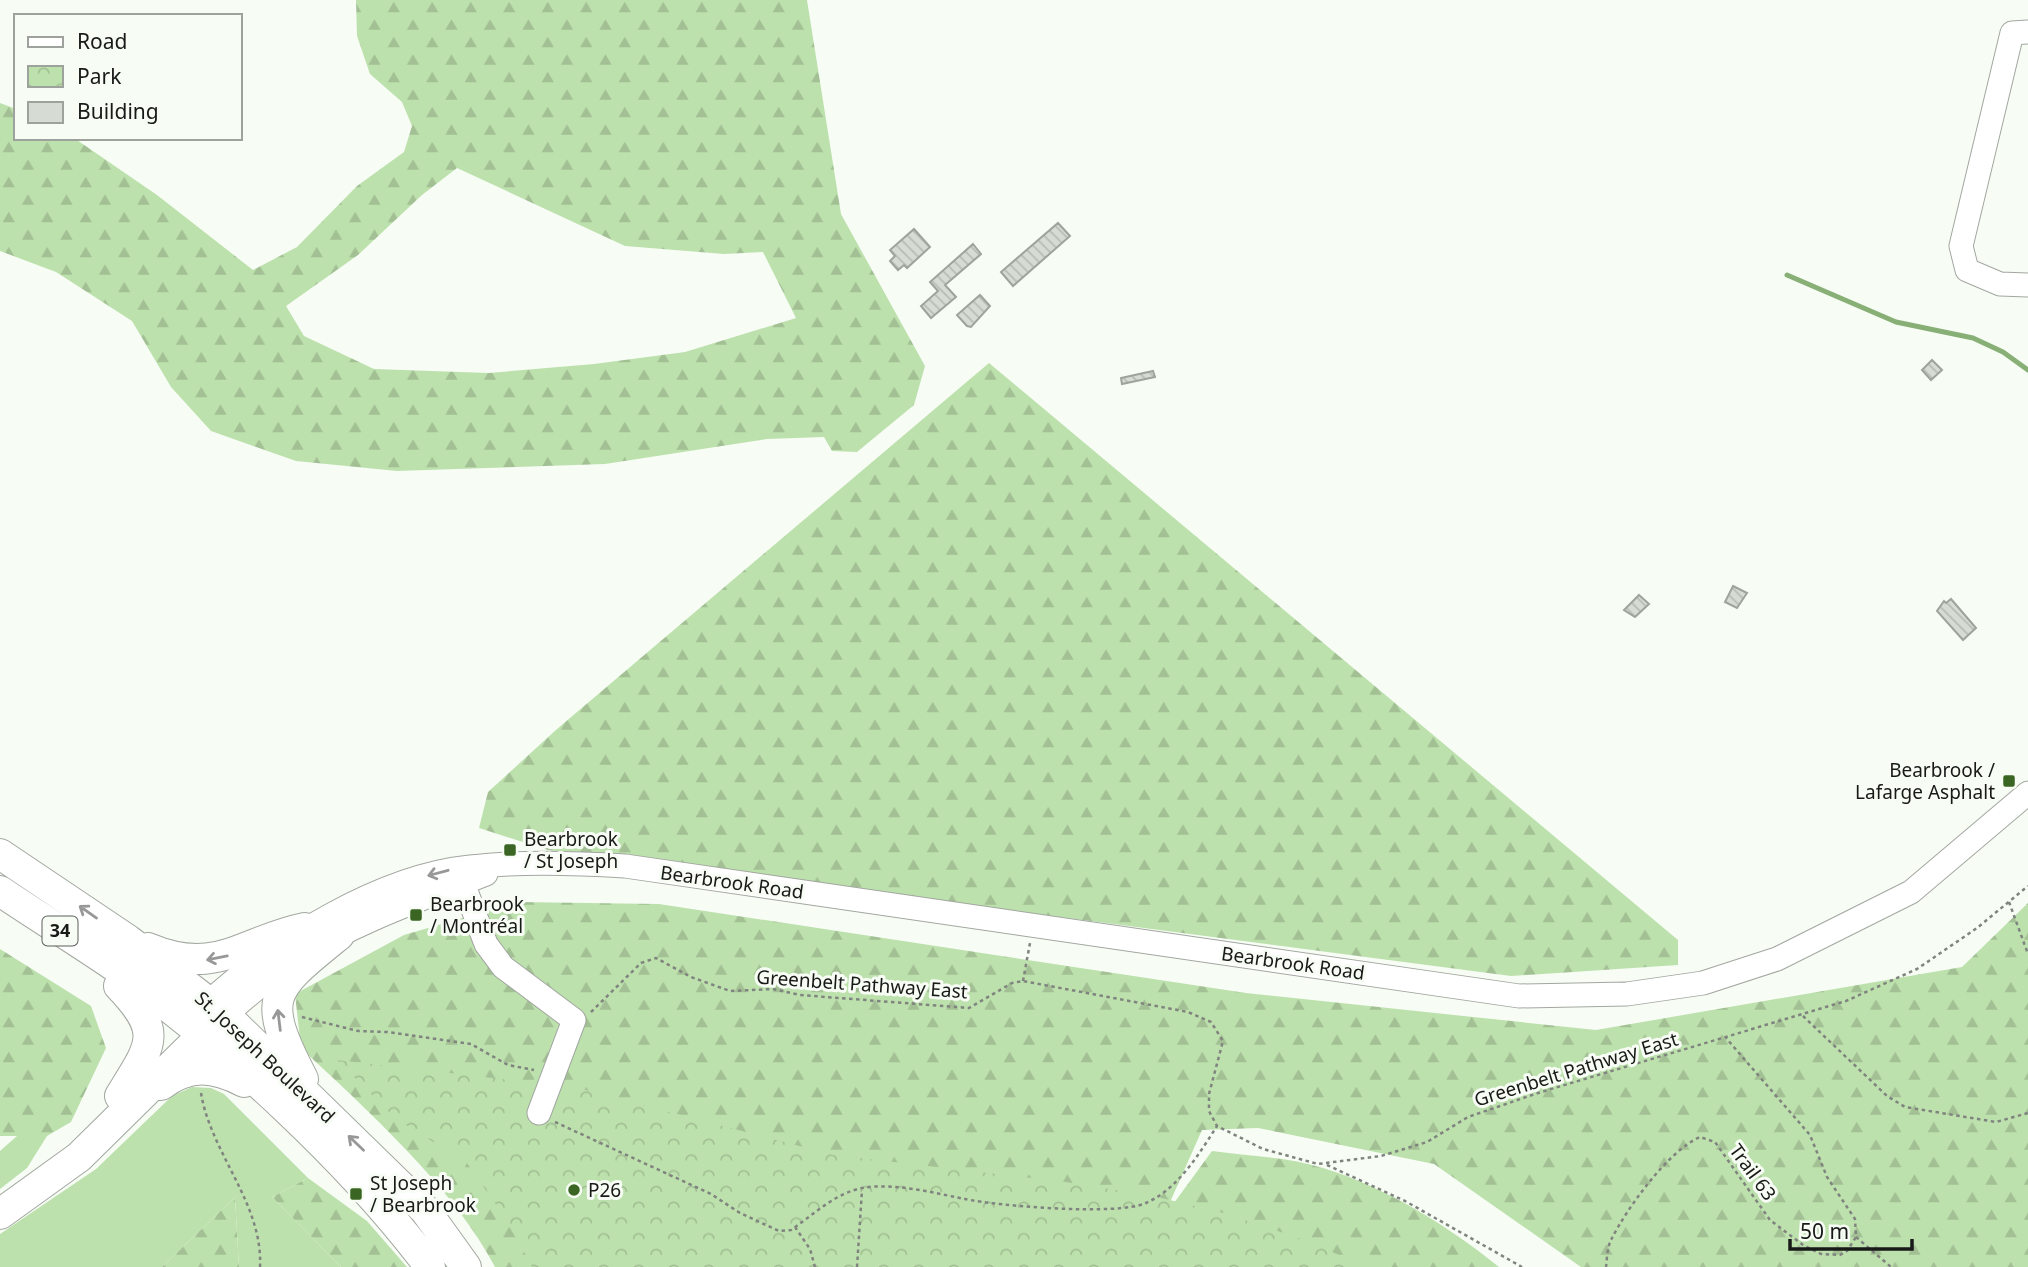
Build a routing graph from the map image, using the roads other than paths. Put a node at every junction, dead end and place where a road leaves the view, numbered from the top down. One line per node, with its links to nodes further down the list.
1 (2028, 32): 2 (street)
2 (2028, 285)
3 (2028, 793): 5 (street, Bearbrook Road)
4 (0, 854): 11 (main road, St. Joseph Boulevard / 34, one-way to 4)
5 (506, 866): 6 (street, Bearbrook Road); 9 (street, Bearbrook Road, one-way to 9)
6 (463, 883): 10 (street, Bearbrook Road); 16 (street)
7 (0, 891): 8 (main road, St. Joseph Boulevard / 34)
8 (30, 911): 13 (main road, St. Joseph Boulevard / 34); 14 (main road)
9 (305, 928): 11 (main road, one-way to 11); 12 (street, Bearbrook Road)
10 (340, 935): 12 (street, Bearbrook Road); 15 (main road, one-way to 10)
11 (128, 940): 12 (main road, St. Joseph Boulevard / 34)
12 (217, 1008): 13 (main road, Bearbrook Road); 15 (main road, St. Joseph Boulevard / 34)
13 (195, 1029): 14 (main road); 17 (main road, St. Joseph Boulevard / 34); 18 (main road)
14 (120, 1096): 19 (main road)
15 (316, 1104): 21 (main road, St. Joseph Boulevard / 34, one-way to 15)
16 (542, 1107)
17 (285, 1110): 18 (main road); 20 (main road, St. Joseph Boulevard / 34)
18 (102, 1136): 19 (main road)
19 (5, 1212)
20 (430, 1267)
21 (466, 1267)

